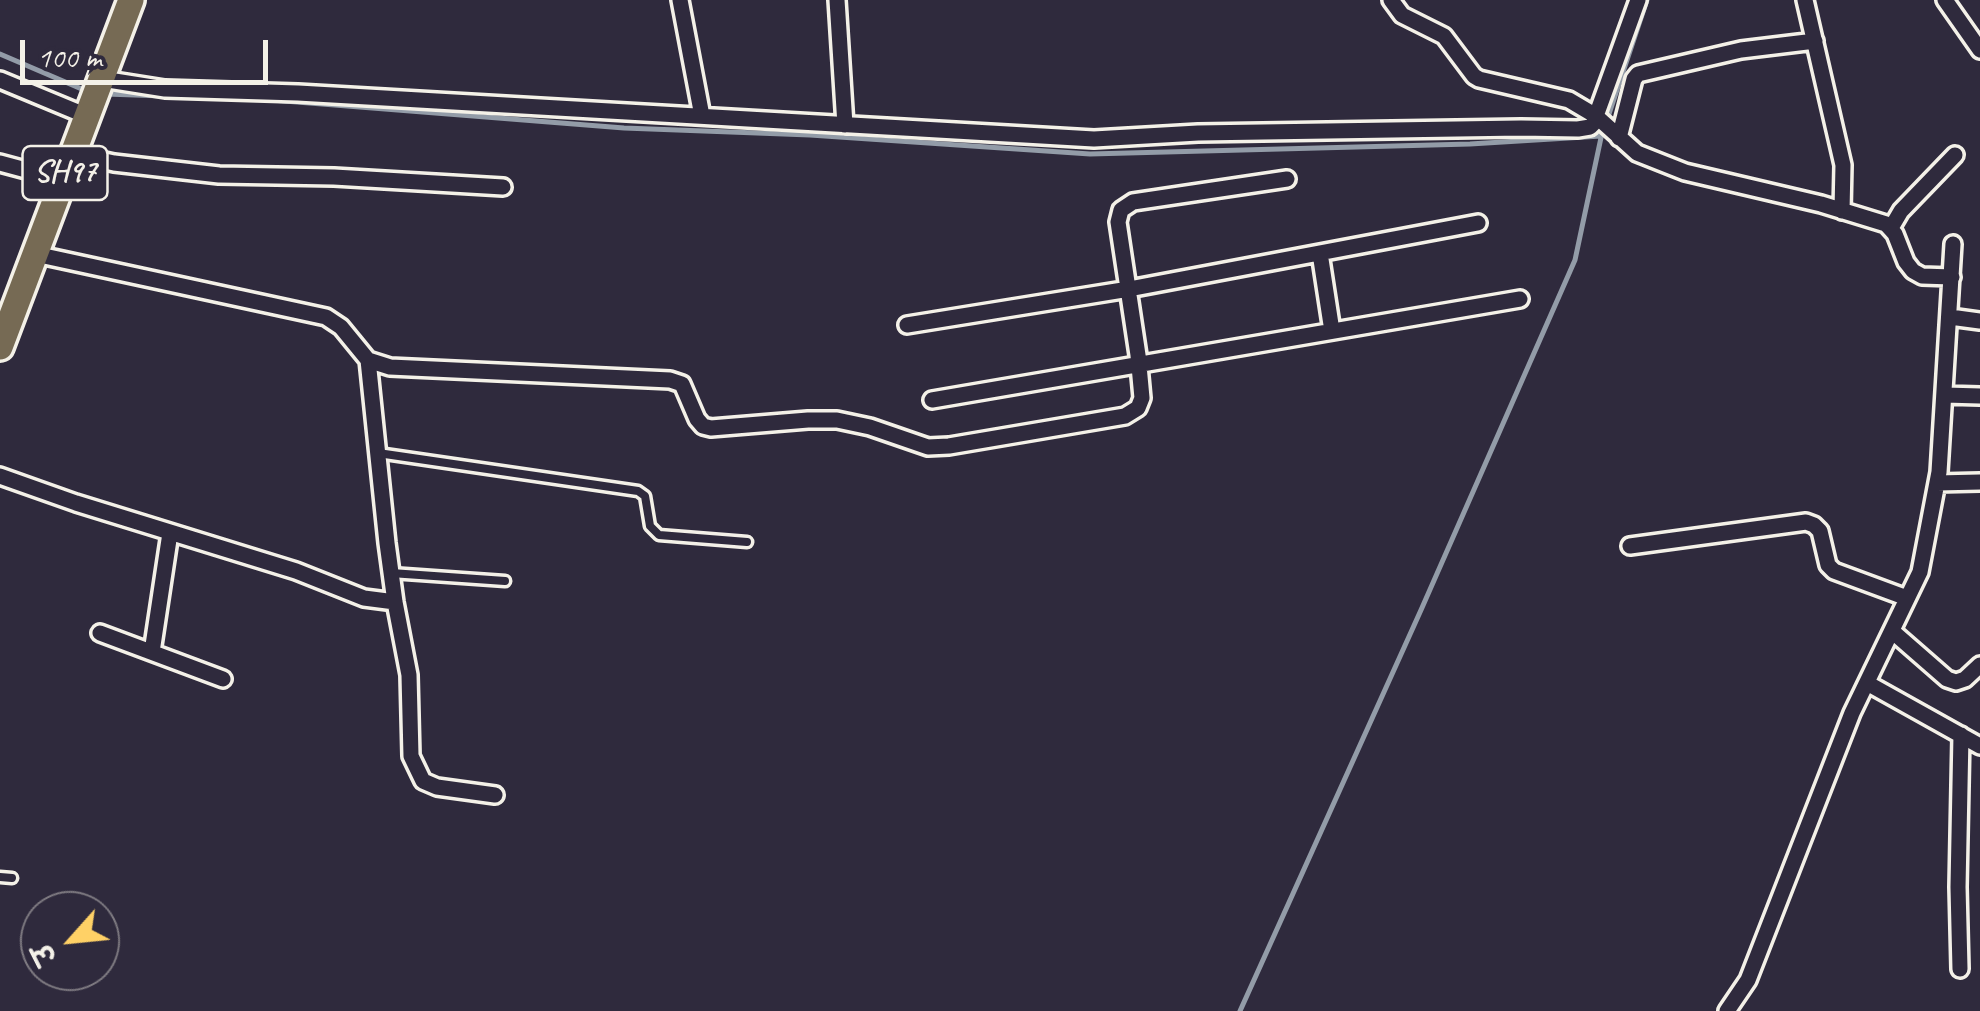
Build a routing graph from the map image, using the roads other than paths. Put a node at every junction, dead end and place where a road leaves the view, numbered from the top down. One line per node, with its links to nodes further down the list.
1 (131, 0): 10 (main road, SH97)
2 (680, 0): 13 (street)
3 (837, 0): 14 (street)
4 (1392, 0): 15 (street)
5 (1638, 0): 15 (street)
6 (1806, 0): 8 (street)
7 (1945, 0): 9 (street)
8 (1815, 41): 15 (street); 22 (street)
9 (1980, 50)
10 (102, 78): 12 (main road, SH97); 13 (street)
11 (0, 80): 12 (street)
12 (88, 116): 16 (main road, SH97)
13 (702, 116): 14 (street)
14 (845, 124): 15 (street)
15 (1605, 125): 22 (street)
16 (73, 154): 20 (main road, SH97); 21 (street)
17 (1955, 155): 24 (street)
18 (0, 163): 20 (street)
19 (1287, 179): 29 (street)
20 (63, 180): 27 (main road, SH97)
21 (503, 187)
22 (1842, 211): 24 (street)
23 (1478, 223): 26 (street)
24 (1892, 228): 28 (street)
25 (1953, 244): 28 (street)
26 (1320, 253): 29 (street); 34 (street)
27 (35, 254): 35 (main road, SH97); 36 (street)
28 (1952, 277): 31 (street)
29 (1130, 289): 33 (street); 37 (street)
30 (1520, 299): 34 (street)
31 (1950, 317): 32 (street); 38 (street)
32 (1980, 321)
33 (907, 325)
34 (1332, 331): 37 (street)
35 (0, 347)
36 (368, 360): 37 (street); 41 (street)
37 (1139, 364): 40 (street)
38 (1944, 395): 39 (street); 44 (street)
39 (1980, 396)
40 (932, 400)
41 (378, 453): 46 (lane); 48 (street)
42 (0, 476): 45 (street)
43 (1980, 482): 44 (street)
44 (1937, 483): 50 (street)
45 (170, 533): 51 (street); 54 (street)
46 (747, 542)
47 (1630, 546): 50 (street)
48 (391, 572): 49 (lane); 51 (street)
49 (505, 581)
50 (1907, 598): 52 (street)
51 (395, 602): 60 (street)
52 (1892, 631): 55 (street); 57 (street)
53 (100, 633): 54 (street)
54 (152, 652): 56 (street)
55 (1980, 665)
56 (223, 679)
57 (1867, 683): 58 (street); 64 (street)
58 (1961, 736): 59 (street); 63 (street)
59 (1980, 746)
60 (494, 794)
61 (0, 877): 62 (lane)
62 (12, 878)
63 (1960, 969)
64 (1727, 1011)

